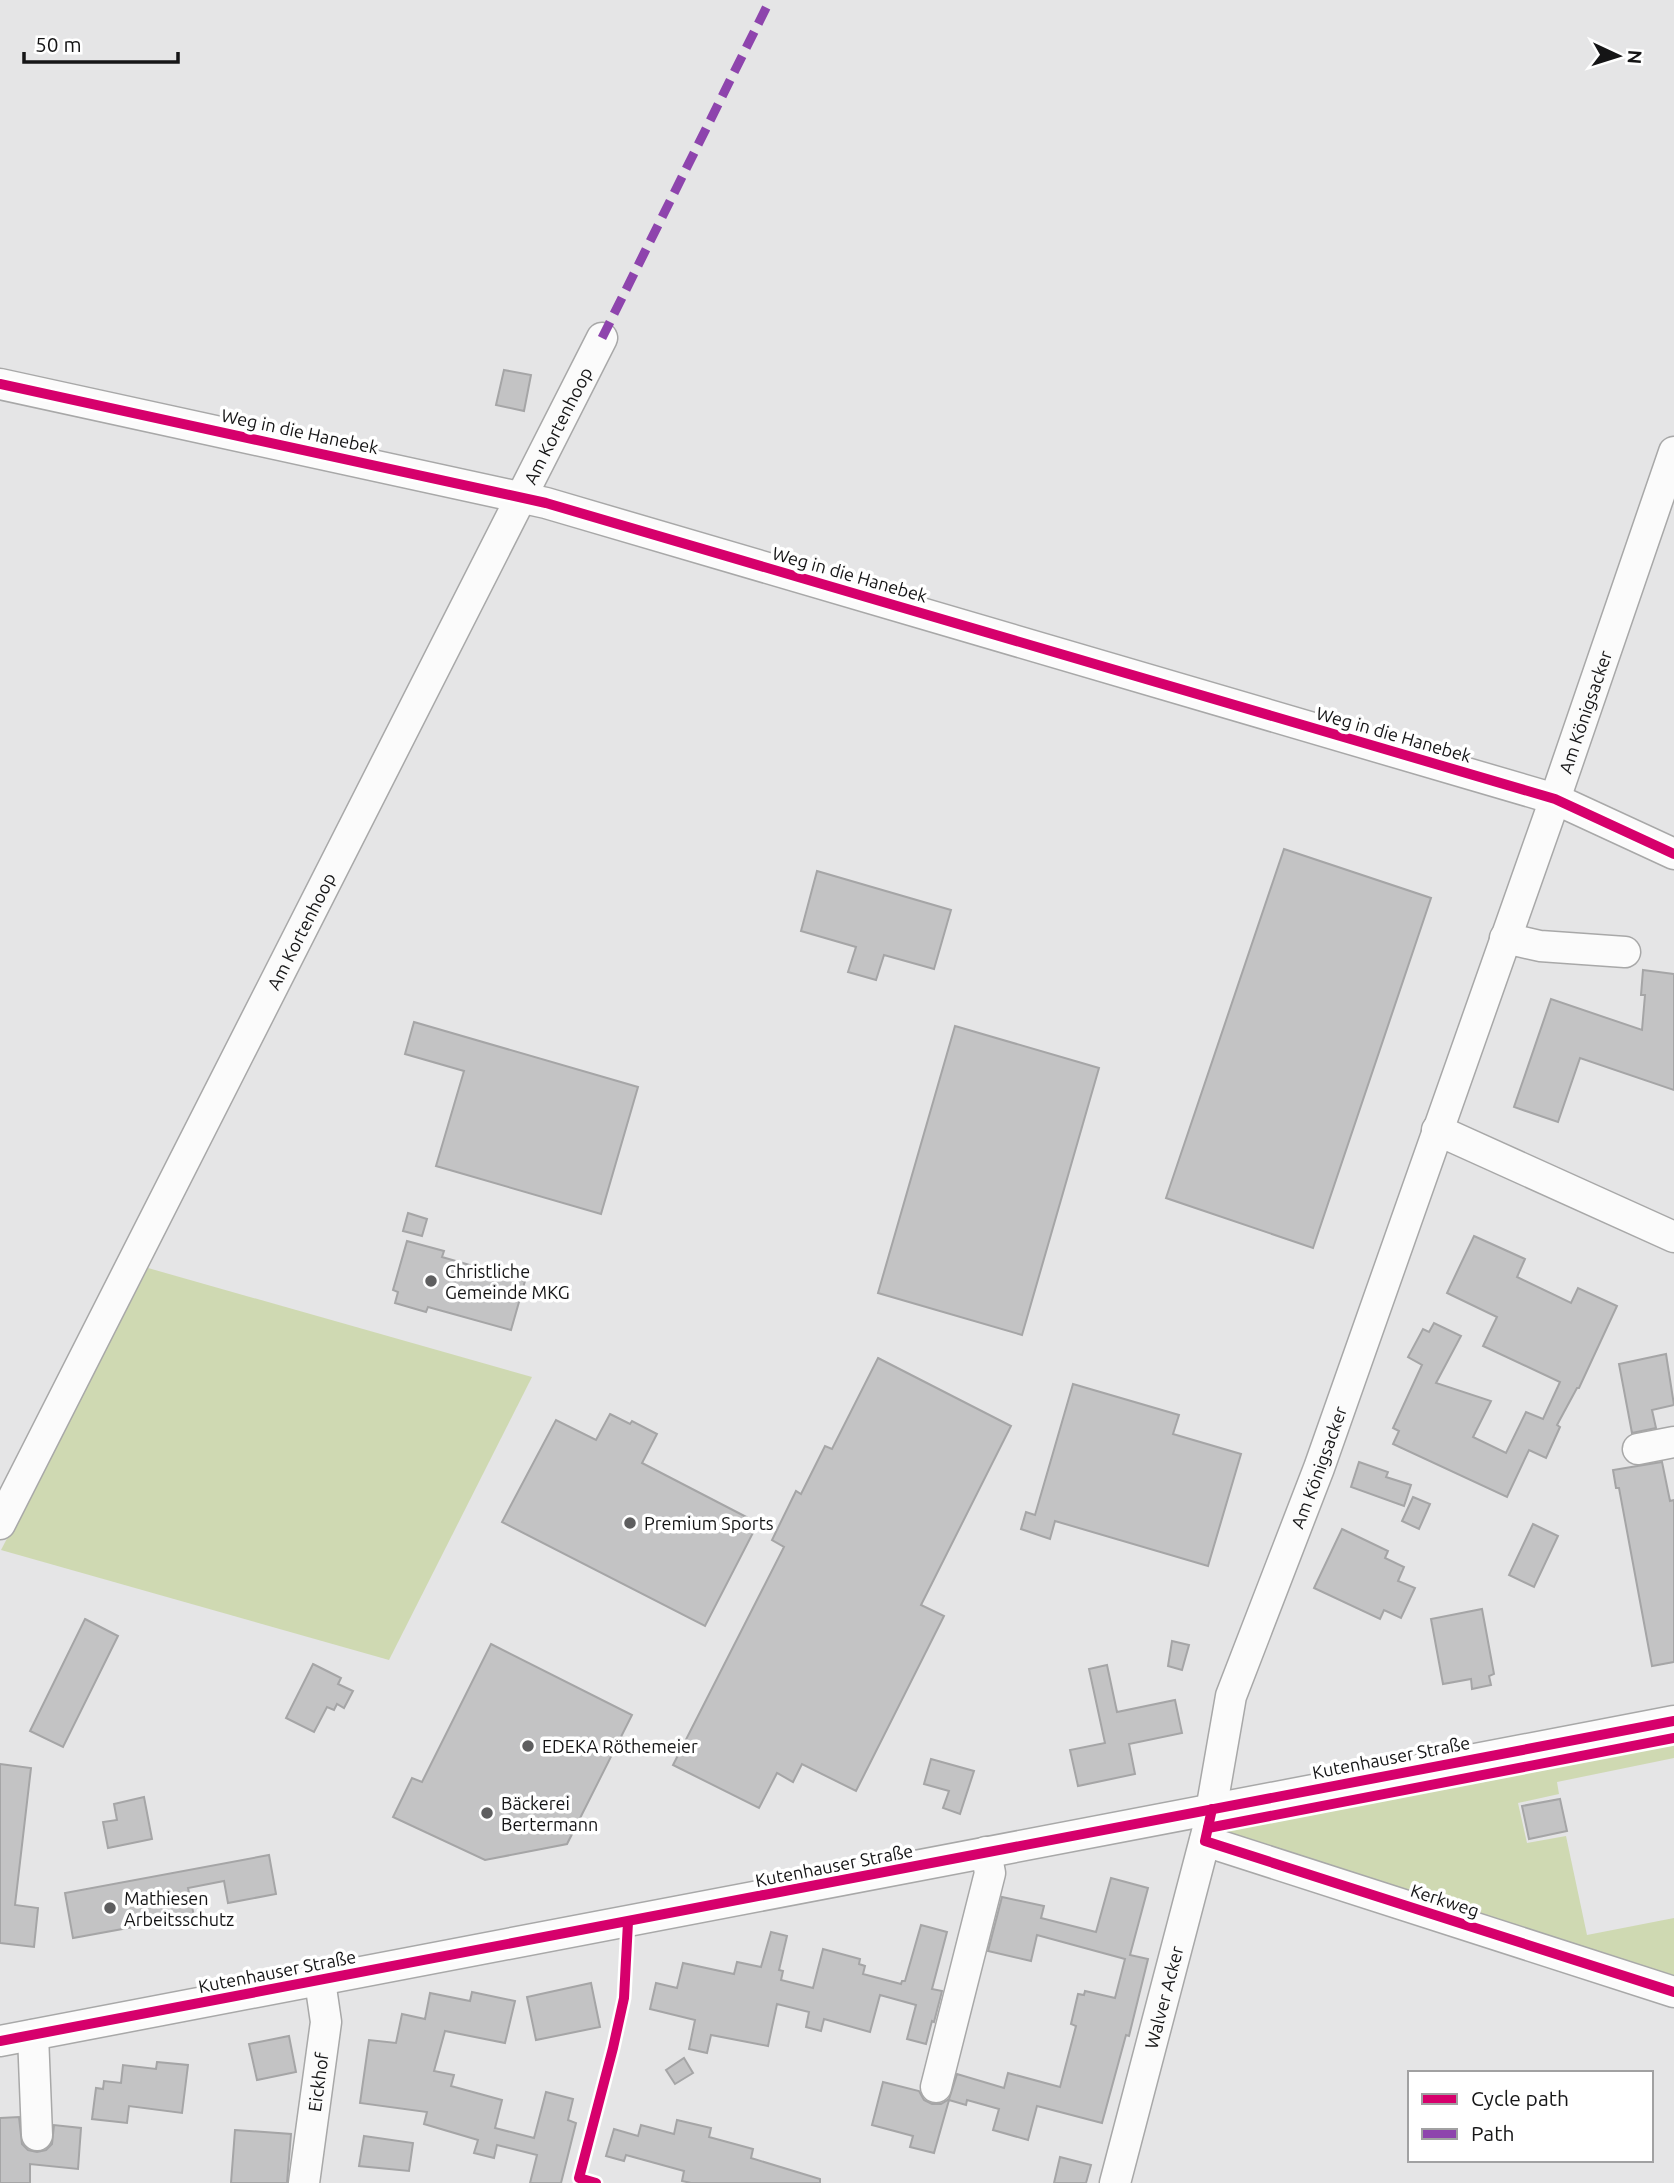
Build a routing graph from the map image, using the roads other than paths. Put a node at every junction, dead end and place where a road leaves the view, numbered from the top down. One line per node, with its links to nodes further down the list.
1 (602, 338): 4 (street, Am Kortenhoop)
2 (0, 384): 4 (street, Weg in die Hanebek)
3 (1674, 452): 5 (street, Am Königsacker)
4 (519, 497): 5 (street, Weg in die Hanebek); 13 (street, Am Kortenhoop)
5 (1555, 799): 6 (street, Weg in die Hanebek); 7 (street, Am Königsacker)
6 (1674, 854)
7 (1505, 938): 8 (street); 9 (street, Am Königsacker)
8 (1625, 952)
9 (1437, 1130): 10 (street); 15 (street, Am Königsacker)
10 (1674, 1237)
11 (1674, 1443): 12 (street)
12 (1639, 1448)
13 (0, 1524)
14 (1674, 1721): 15 (street, Kutenhauser Straße)
15 (1212, 1809): 16 (street, Walver Acker); 17 (street, Kutenhauser Straße)
16 (1205, 1841): 19 (street, Kerkweg); 25 (street, Walver Acker)
17 (986, 1852): 18 (street, Kutenhauser Straße); 22 (street)
18 (320, 1981): 20 (street, Kutenhauser Straße); 24 (street, Eickhof)
19 (1674, 1992)
20 (33, 2035): 21 (street, Kutenhauser Straße); 23 (street)
21 (0, 2041)
22 (936, 2087)
23 (37, 2135)
24 (304, 2183)
25 (1115, 2183)

